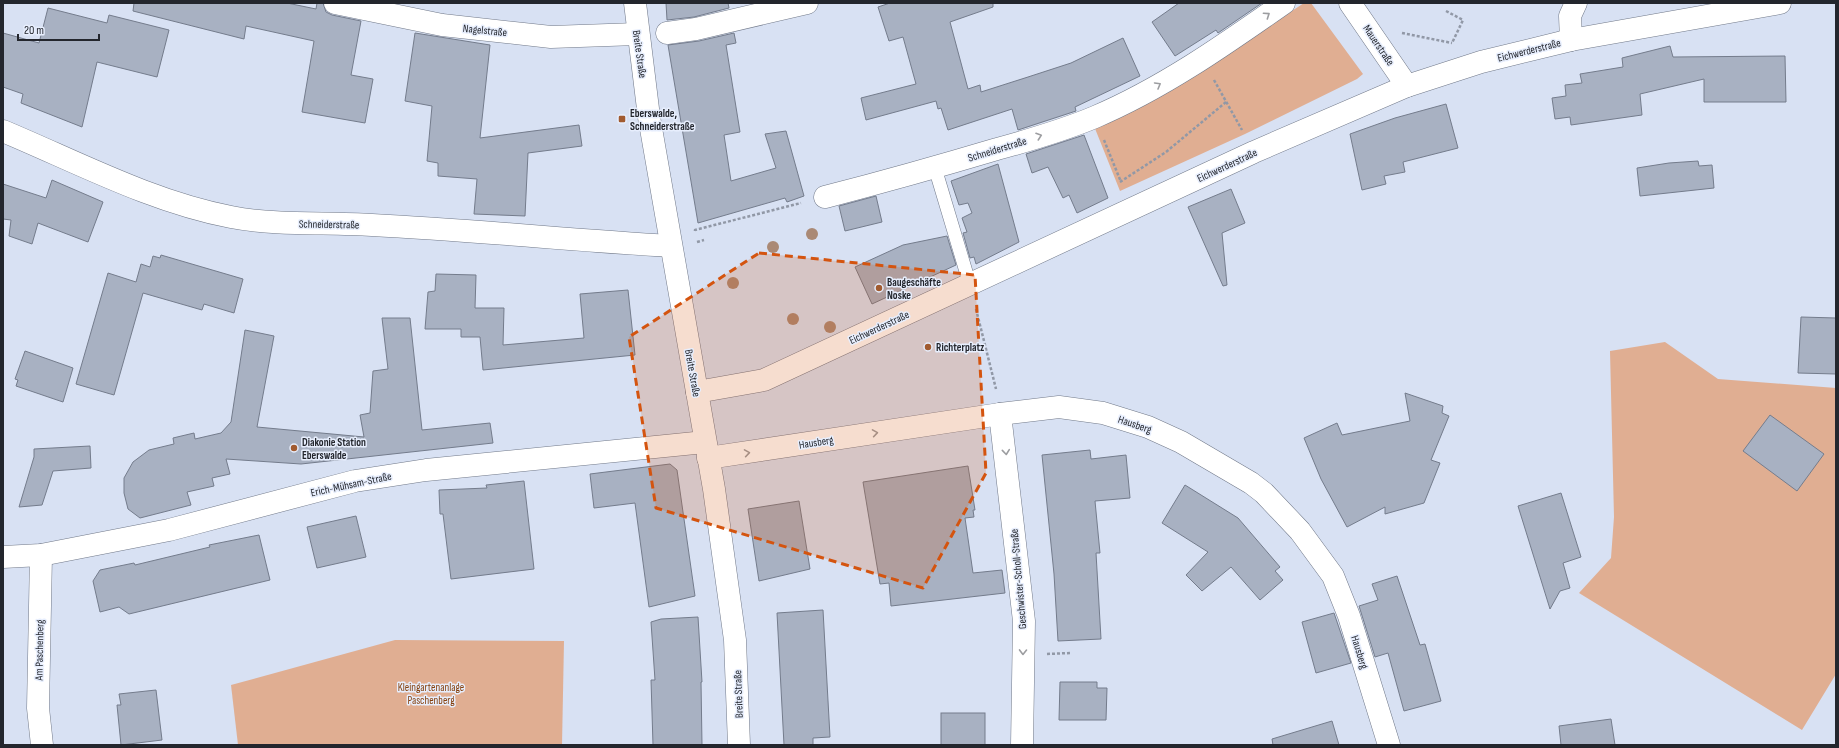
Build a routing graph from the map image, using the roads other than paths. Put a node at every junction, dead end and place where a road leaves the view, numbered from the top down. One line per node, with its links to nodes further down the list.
1 (335, 3): 9 (street, Nagelstraße)
2 (635, 3): 9 (street, Breite Straße)
3 (807, 3): 8 (street)
4 (1284, 3): 13 (street, Schneiderstraße, one-way to 4)
5 (1350, 3): 11 (street, Mauerstraße)
6 (1576, 3): 10 (street)
7 (1780, 3): 10 (street, Eichwerderstraße)
8 (667, 33)
9 (637, 34): 15 (street, Breite Straße)
10 (1571, 40): 11 (street, Eichwerderstraße)
11 (1408, 86): 16 (street, Eichwerderstraße)
12 (3, 130): 15 (street, Schneiderstraße)
13 (934, 168): 14 (street, Schneiderstraße); 16 (lane)
14 (825, 197)
15 (670, 246): 17 (street, Breite Straße)
16 (970, 285): 17 (street, Eichwerderstraße)
17 (697, 392): 19 (street, Breite Straße)
18 (1000, 414): 19 (street, Hausberg, one-way to 18); 24 (street, Geschwister-Scholl-Straße, one-way to 24); 25 (street, Hausberg)
19 (707, 450): 20 (street, Erich-Mühsam-Straße); 23 (street, Breite Straße)
20 (41, 555): 21 (street, Erich-Mühsam-Straße); 22 (street, Am Paschenberg)
21 (3, 557)
22 (42, 745)
23 (739, 745)
24 (1022, 745)
25 (1388, 745)

